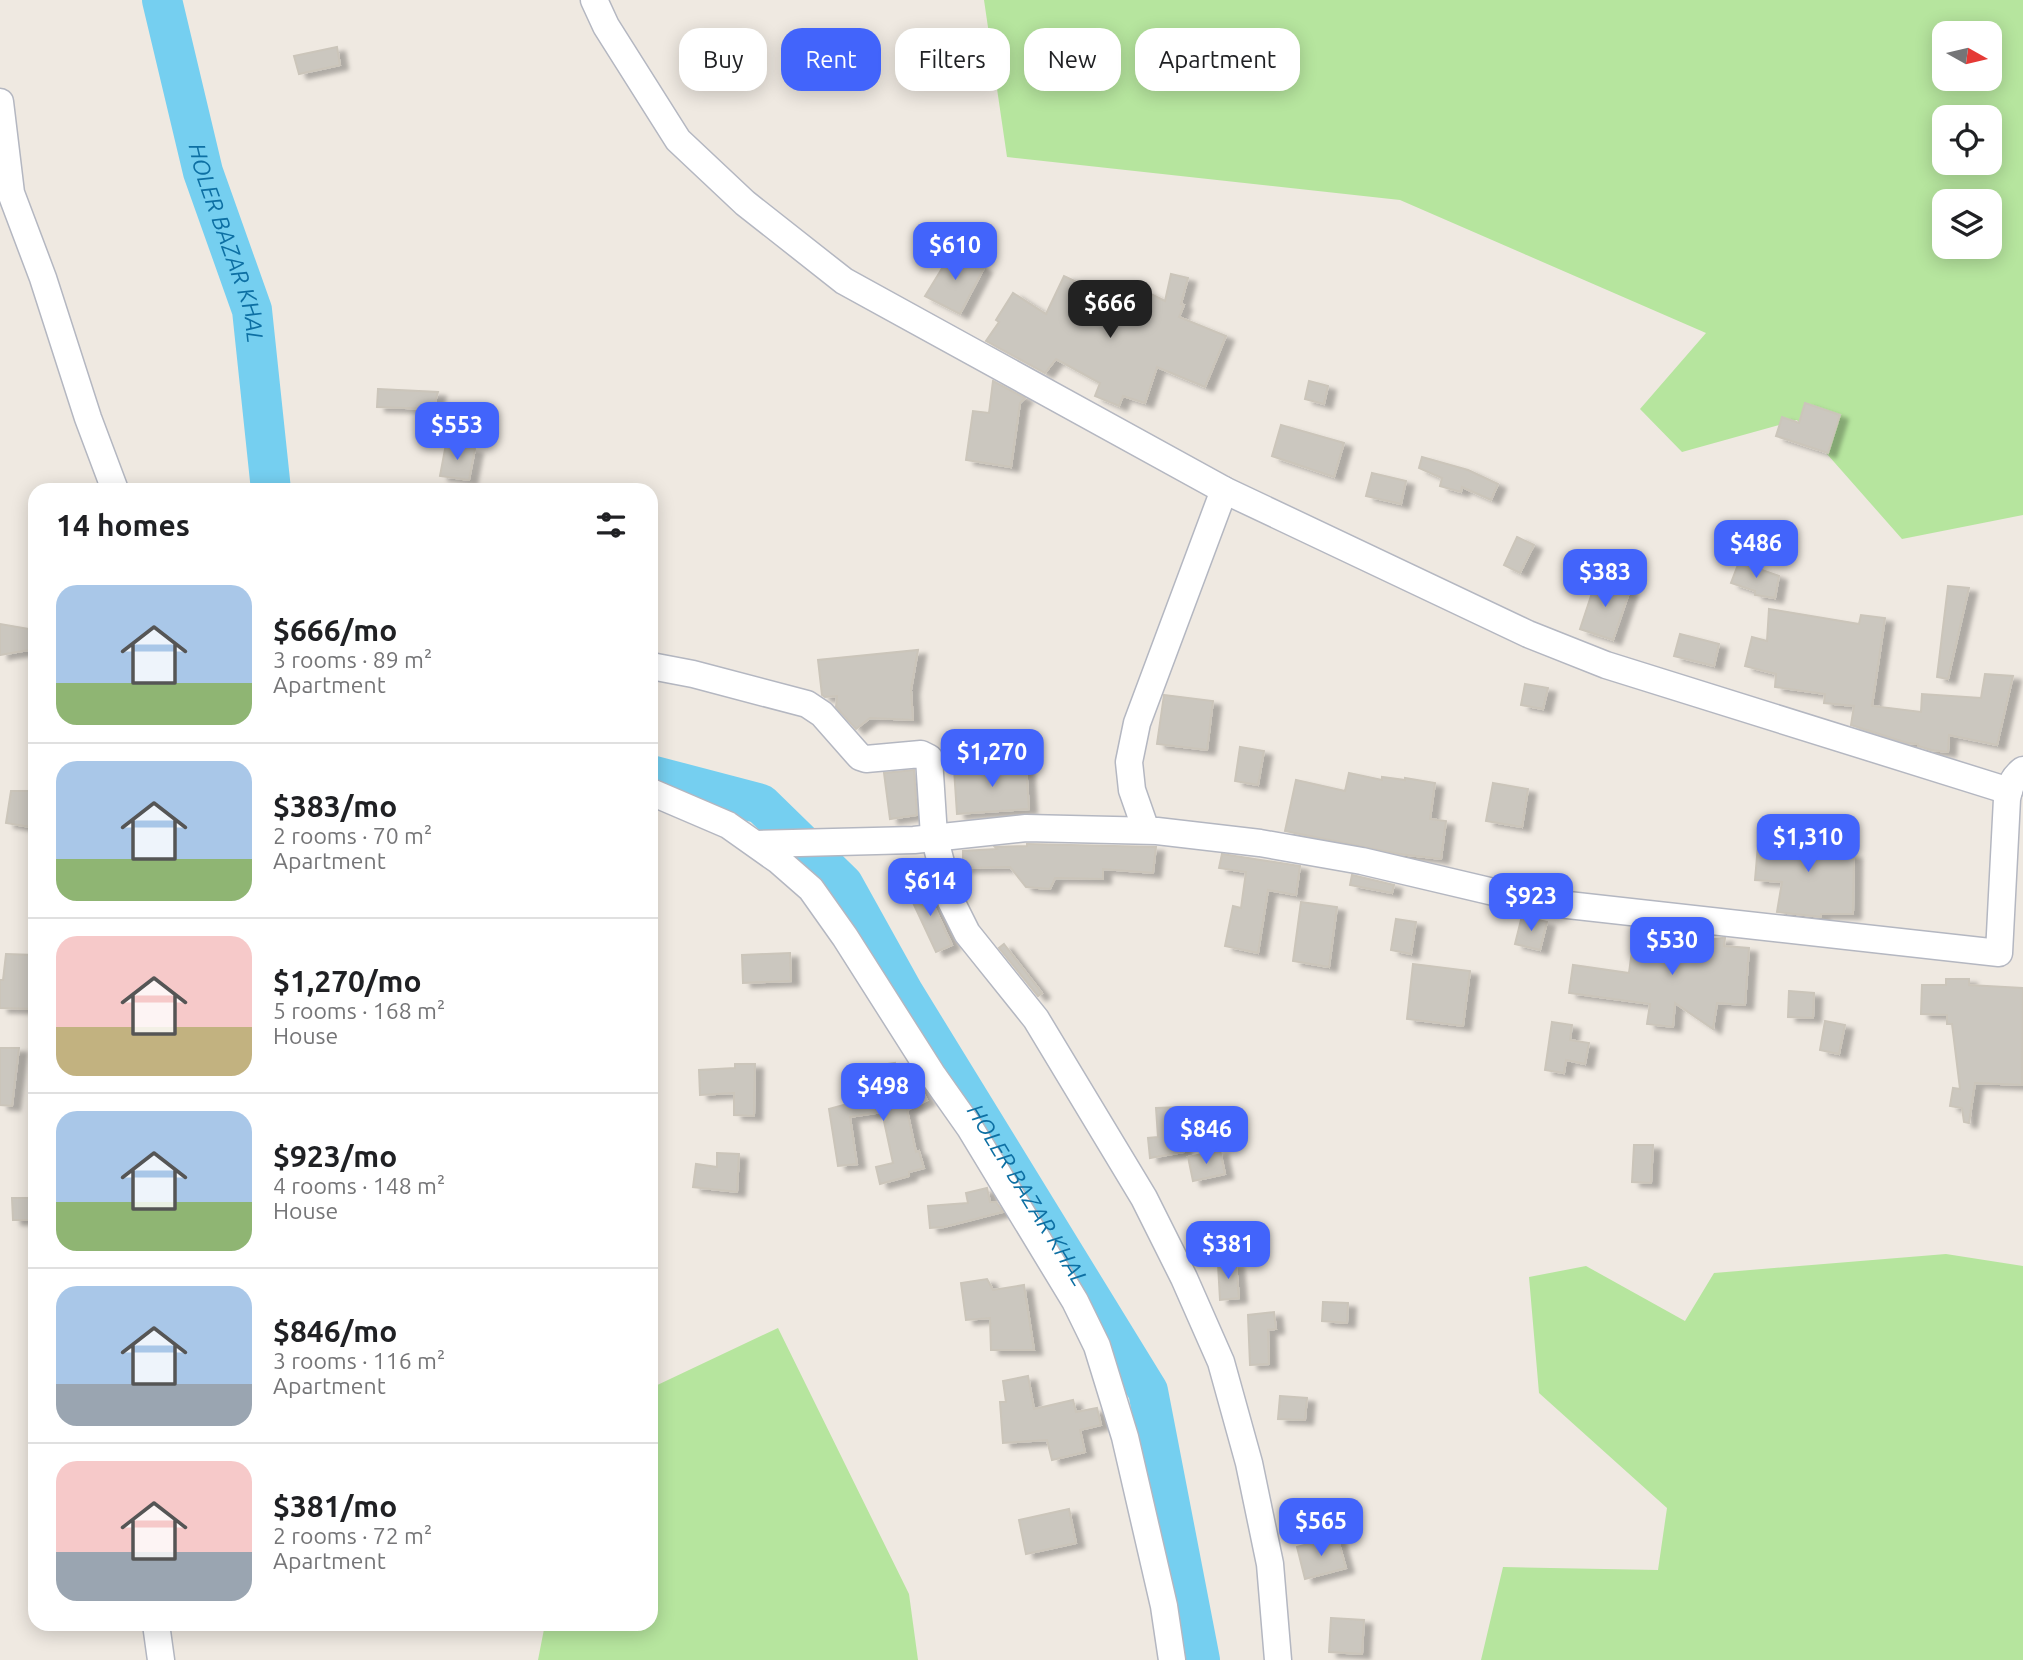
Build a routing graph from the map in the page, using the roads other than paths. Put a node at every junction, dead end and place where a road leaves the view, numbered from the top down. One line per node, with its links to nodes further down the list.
1 (594, 0): 5 (street)
2 (0, 102): 3 (street)
3 (5, 194): 4 (street)
4 (112, 483)
5 (1224, 490): 7 (street); 9 (street)
6 (658, 667): 10 (street)
7 (2016, 780): 12 (street)
8 (658, 795): 11 (street)
9 (1146, 830): 10 (street); 12 (street)
10 (934, 836): 11 (street); 16 (street)
11 (765, 844): 15 (street)
12 (2011, 954)
13 (157, 1631): 14 (street)
14 (161, 1660)
15 (1172, 1660)
16 (1278, 1660)

